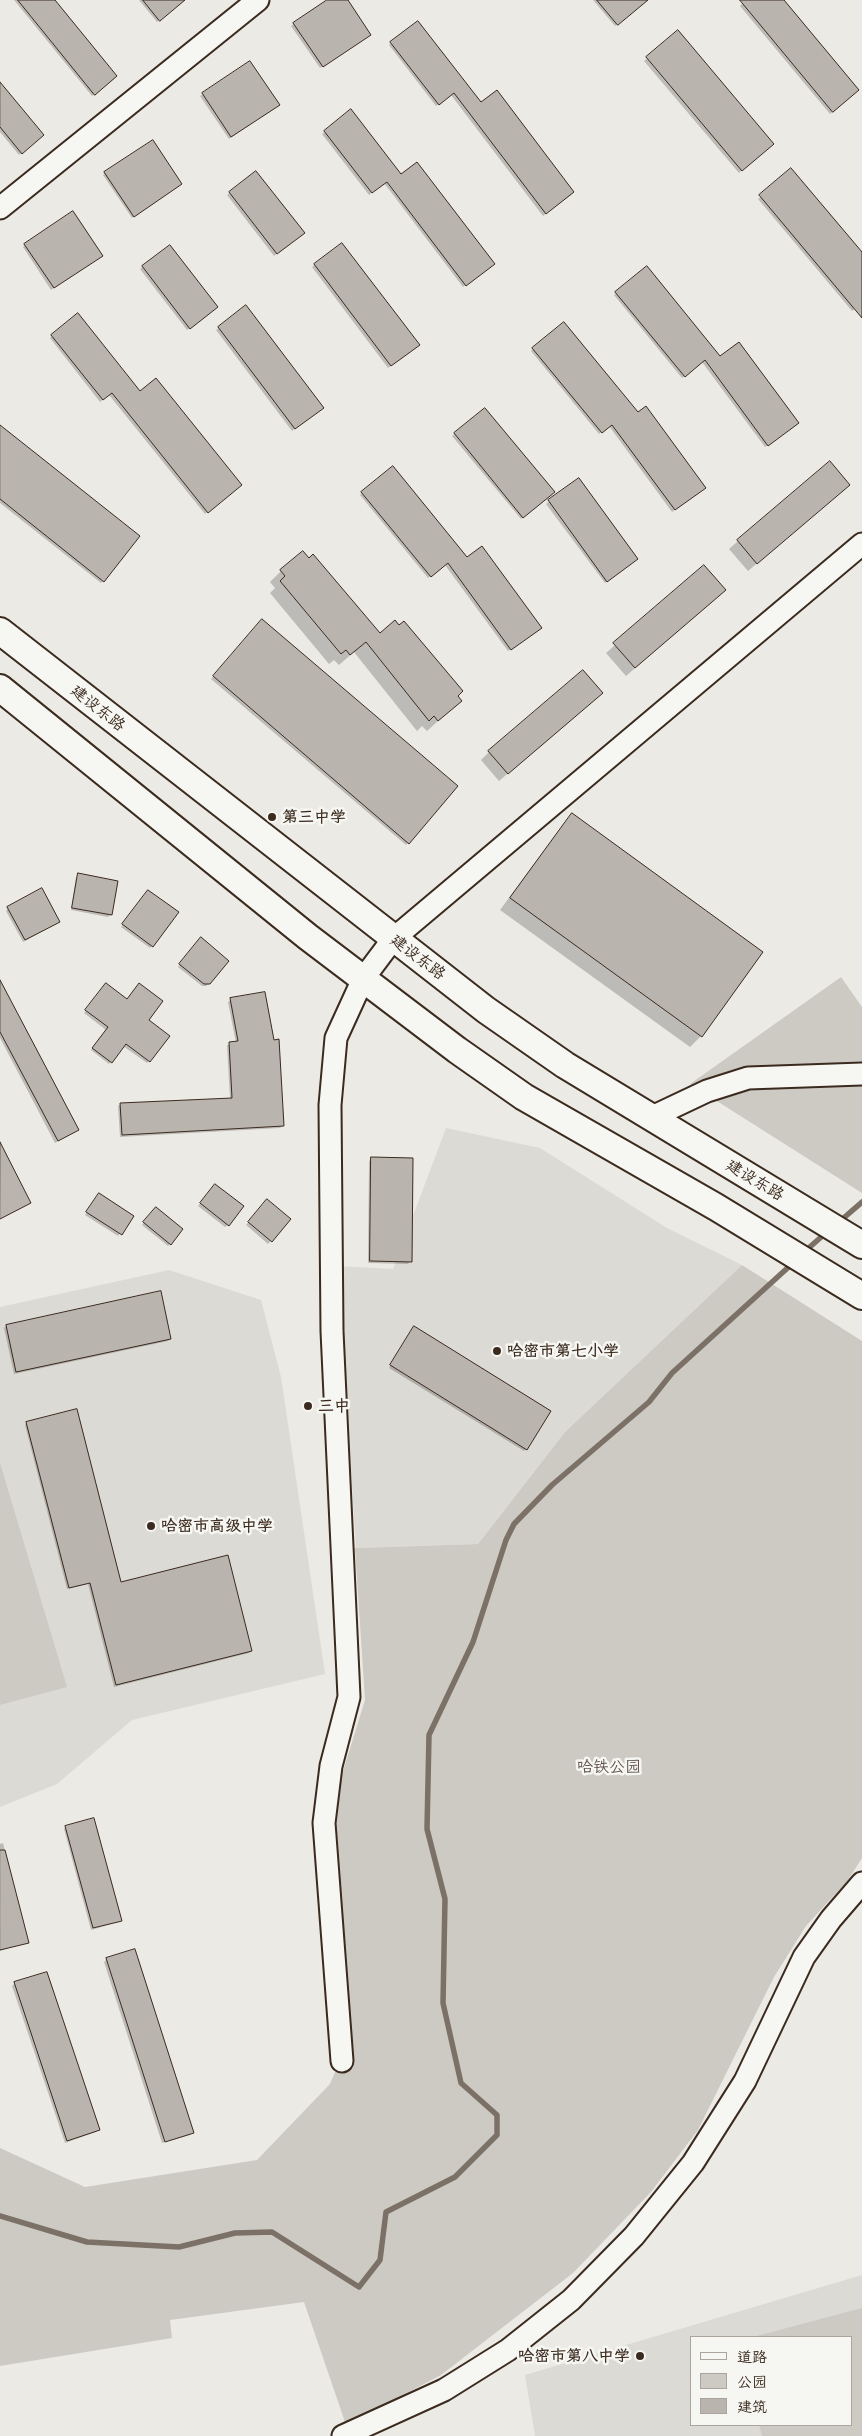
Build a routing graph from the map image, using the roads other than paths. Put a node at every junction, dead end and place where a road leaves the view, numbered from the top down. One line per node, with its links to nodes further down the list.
1 (258, 0): 2 (street)
2 (0, 208)
3 (862, 544): 6 (street)
4 (0, 631): 6 (main road, 建设东路)
5 (0, 688): 7 (main road)
6 (393, 938): 7 (street); 9 (main road, 建设东路)
7 (364, 979): 11 (main road); 13 (street)
8 (862, 1074): 9 (street)
9 (652, 1117): 10 (main road, 建设东路)
10 (862, 1245)
11 (862, 1296)
12 (862, 1883): 14 (street)
13 (342, 2061)
14 (343, 2436)

